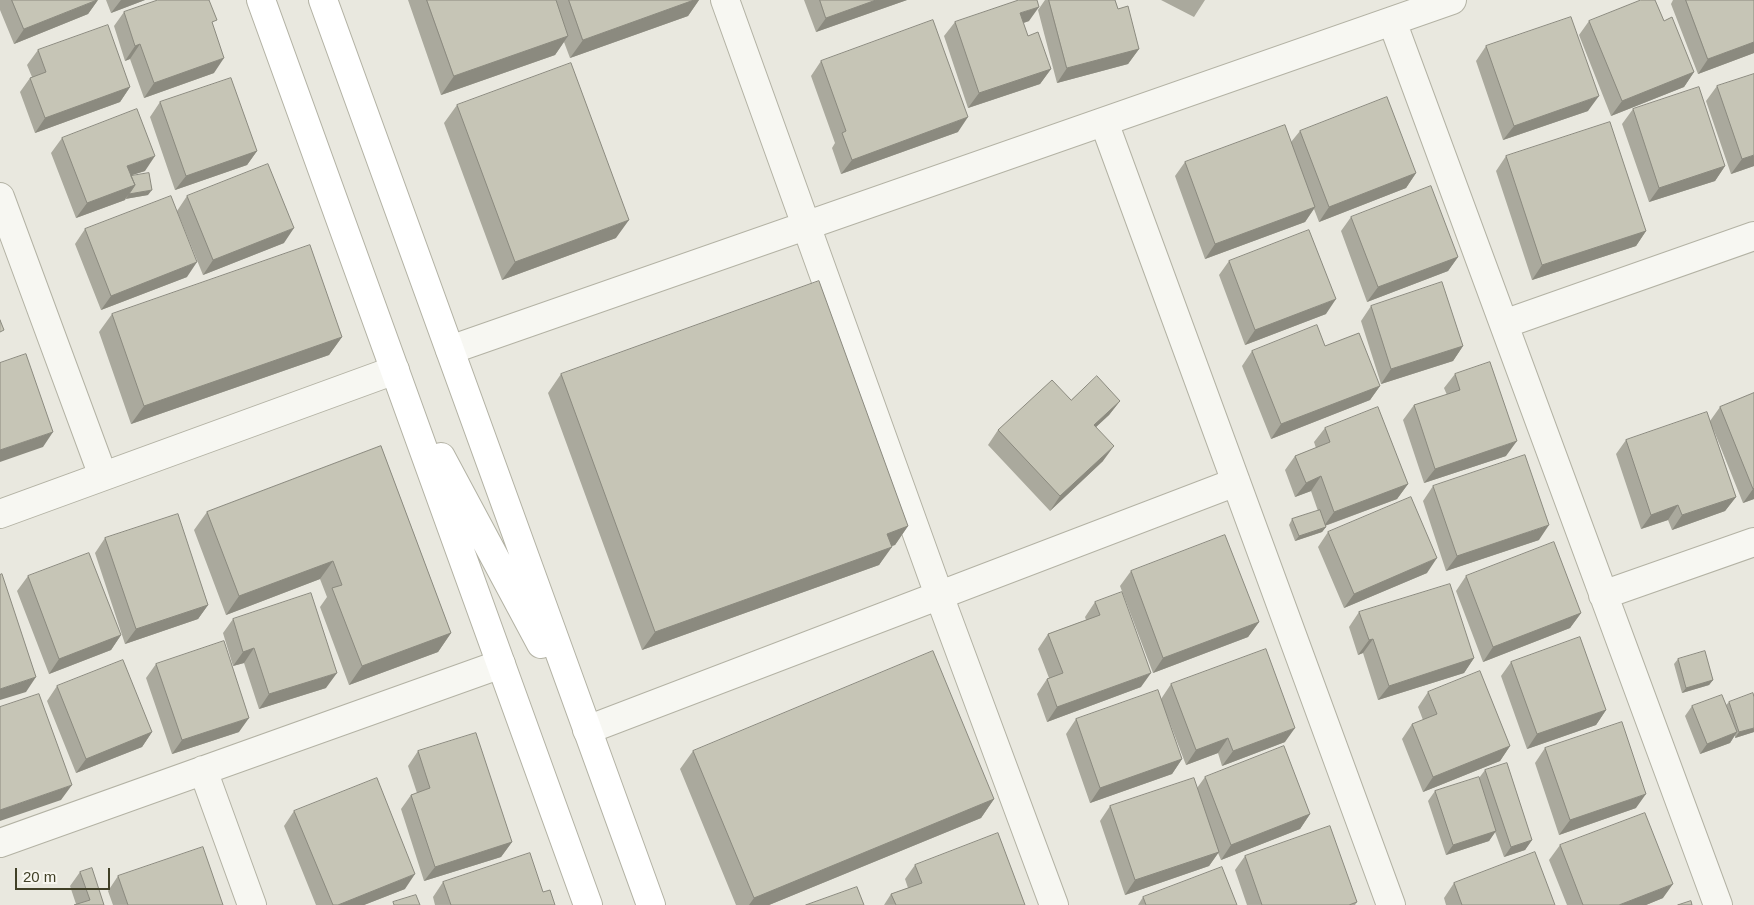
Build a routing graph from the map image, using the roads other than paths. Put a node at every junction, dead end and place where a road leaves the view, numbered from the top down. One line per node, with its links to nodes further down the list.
1 (261, 0): 12 (street)
2 (323, 0): 11 (street)
3 (725, 0): 8 (street)
4 (1452, 0): 5 (street)
5 (1392, 21): 6 (street); 10 (street)
6 (1104, 122): 8 (street); 14 (street)
7 (0, 197): 13 (street)
8 (807, 225): 11 (street); 17 (street)
9 (1754, 236): 10 (street)
10 (1504, 324): 18 (street)
11 (450, 350): 20 (street)
12 (395, 370): 13 (street); 19 (street); 20 (street)
13 (103, 476): 15 (street)
14 (1236, 482): 17 (street); 27 (street)
15 (0, 514)
16 (1754, 542): 18 (street)
17 (939, 595): 20 (street); 26 (street)
18 (1604, 595): 28 (street)
19 (501, 664): 21 (street); 24 (street)
20 (587, 730): 25 (street)
21 (203, 770): 22 (street); 23 (street)
22 (0, 843)
23 (252, 905)
24 (588, 905)
25 (650, 905)
26 (1054, 905)
27 (1391, 905)
28 (1718, 905)

